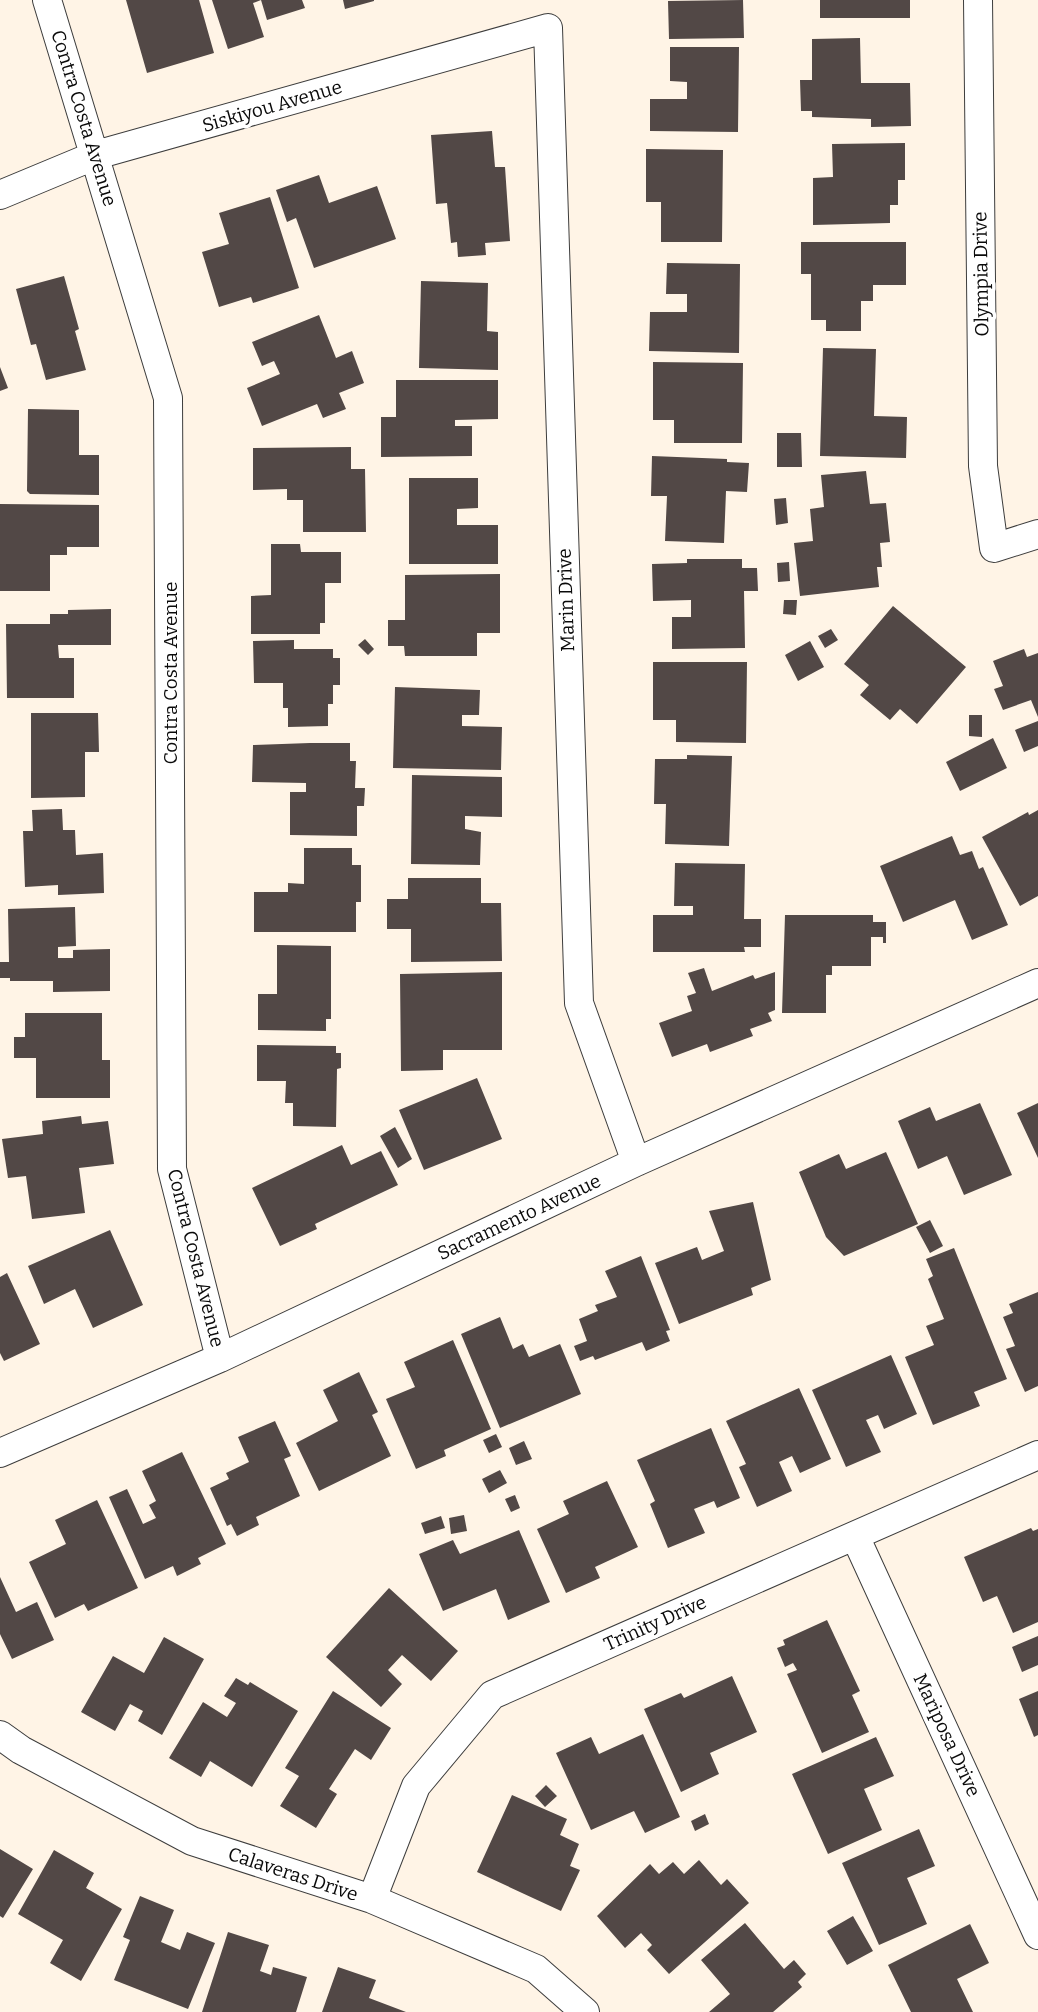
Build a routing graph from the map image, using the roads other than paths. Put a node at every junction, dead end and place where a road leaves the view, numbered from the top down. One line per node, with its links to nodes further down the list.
1 (47, 0): 4 (street, Contra Costa Avenue)
2 (978, 0): 6 (street, Olympia Drive)
3 (548, 28): 4 (street, Siskiyou Avenue); 8 (street, Marin Drive)
4 (96, 155): 5 (street, Siskiyou Avenue); 9 (street, Contra Costa Avenue)
5 (0, 195)
6 (1038, 534)
7 (1038, 983): 8 (street, Sacramento Avenue)
8 (636, 1162): 9 (street, Sacramento Avenue)
9 (220, 1358): 10 (street, Sacramento Avenue)
10 (0, 1452)
11 (1038, 1455): 12 (street, Trinity Drive)
12 (855, 1535): 14 (street, Trinity Drive); 15 (street, Mariposa Drive)
13 (0, 1735): 14 (street, Calaveras Drive)
14 (372, 1899): 16 (street, Calaveras Drive)
15 (1038, 1935)
16 (585, 2012)

